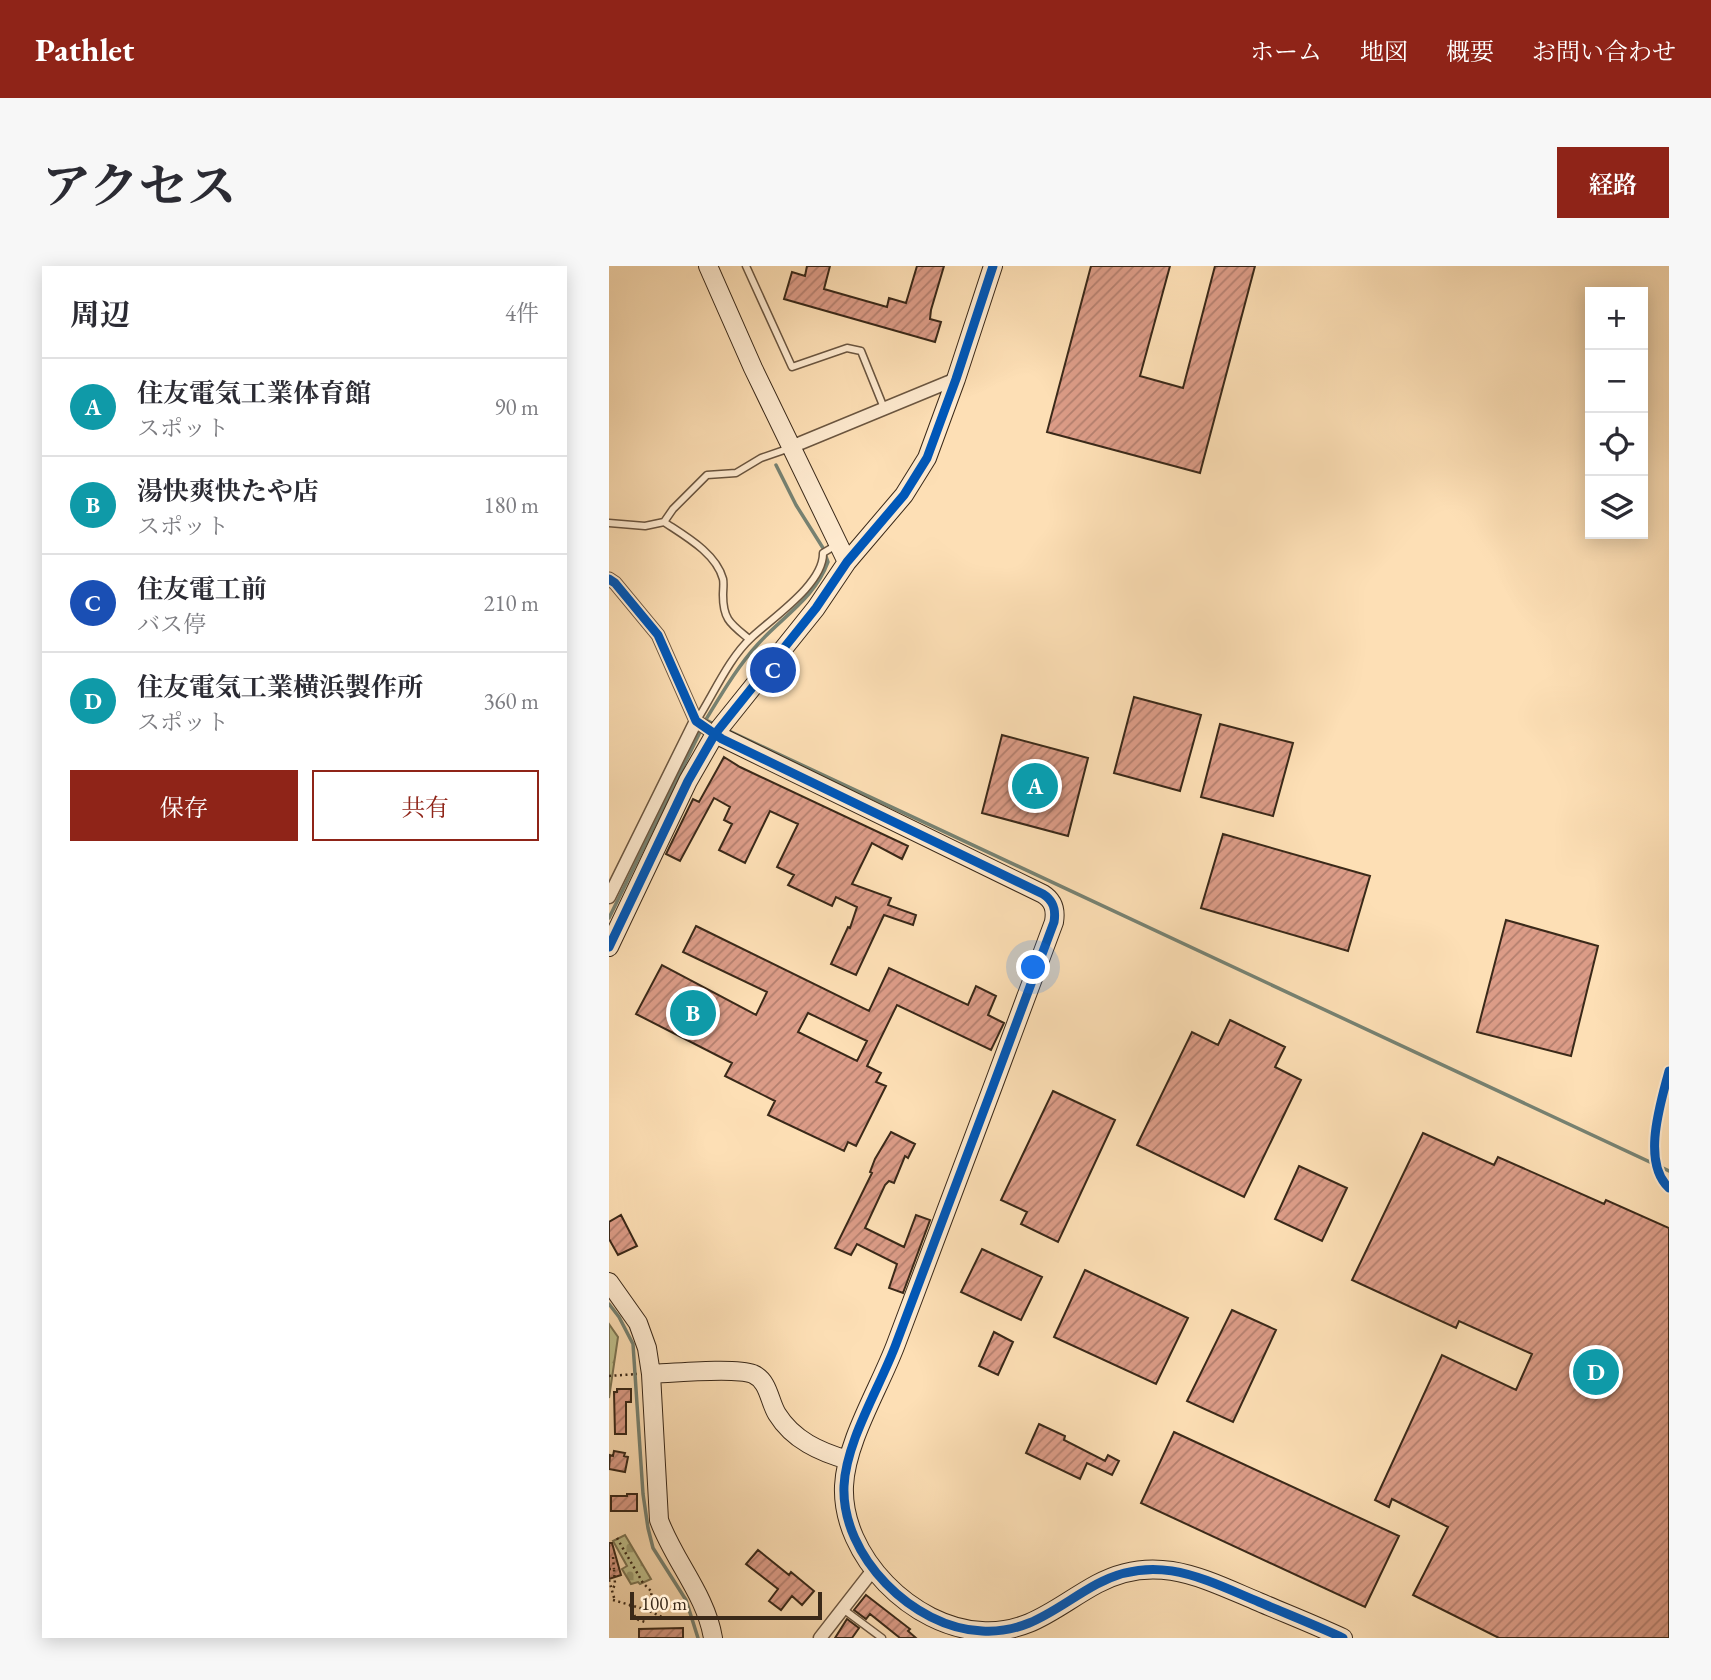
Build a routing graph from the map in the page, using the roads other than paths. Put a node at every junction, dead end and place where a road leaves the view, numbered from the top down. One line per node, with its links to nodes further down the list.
1 (708, 266): 6 (street)
2 (746, 266): 5 (lane)
3 (993, 266): 4 (street)
4 (956, 379): 5 (street); 10 (street)
5 (884, 408): 6 (street)
6 (791, 447): 7 (lane); 9 (street)
7 (664, 522): 8 (lane); 12 (lane)
8 (609, 523)
9 (838, 544): 10 (street); 12 (lane)
10 (847, 562): 13 (street)
11 (609, 579): 13 (street)
12 (749, 639): 13 (lane)
13 (708, 727): 14 (street); 15 (street); 18 (street)
14 (609, 897)
15 (609, 947)
16 (609, 1282): 17 (street)
17 (645, 1374): 18 (street); 21 (street)
18 (848, 1460): 19 (street)
19 (873, 1570): 20 (street); 24 (street)
20 (843, 1609): 22 (street); 23 (lane)
21 (713, 1638)
22 (820, 1638)
23 (882, 1638)
24 (1343, 1638)

